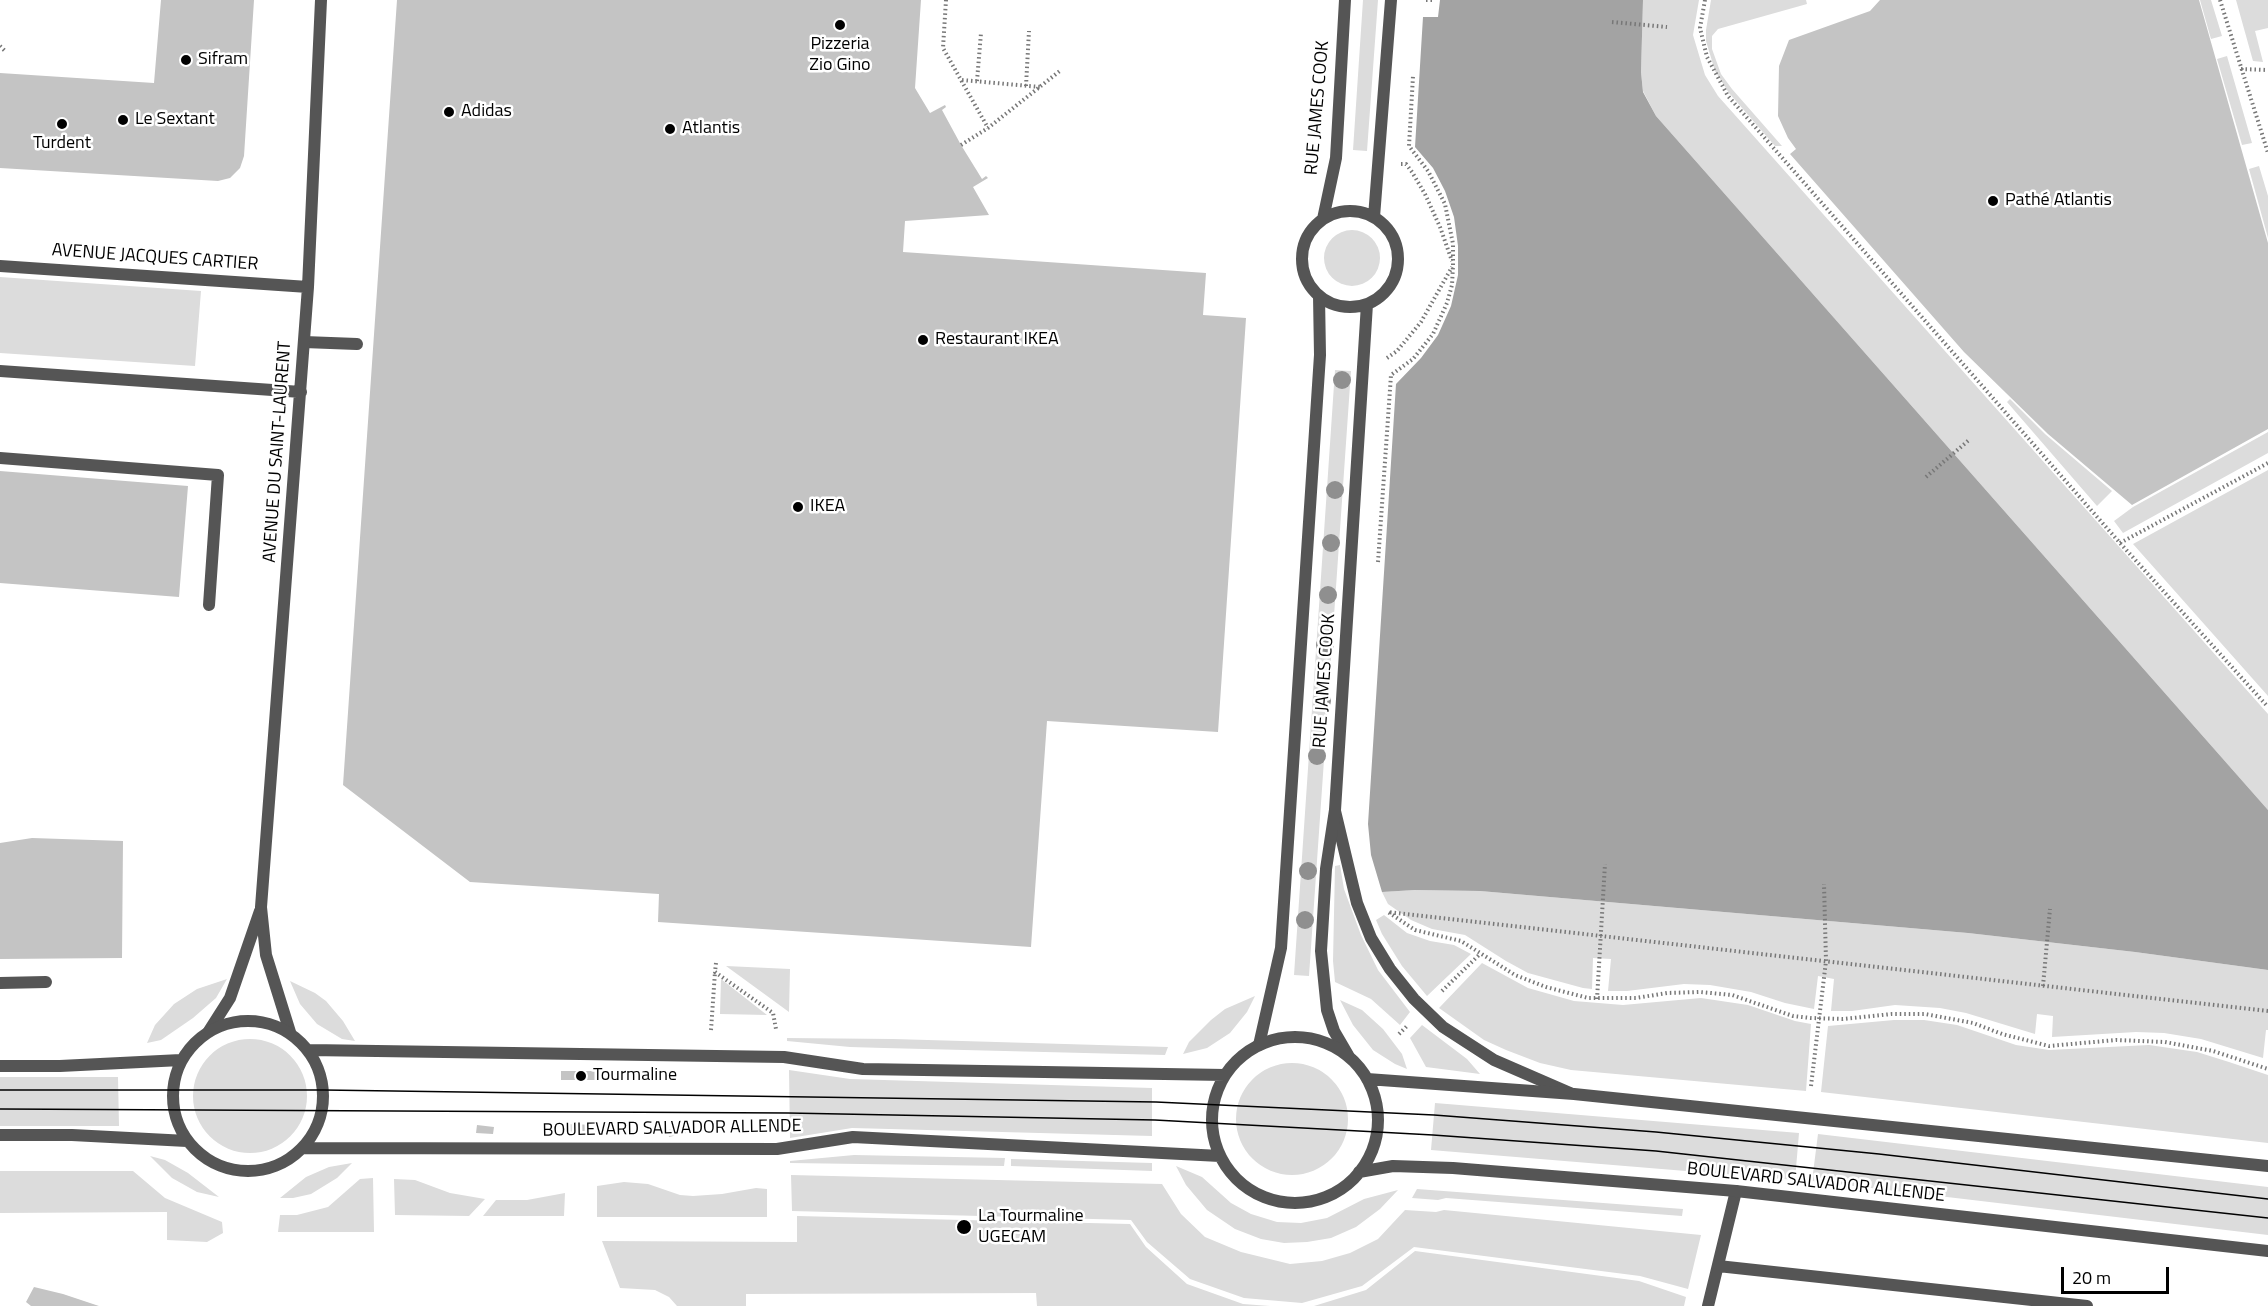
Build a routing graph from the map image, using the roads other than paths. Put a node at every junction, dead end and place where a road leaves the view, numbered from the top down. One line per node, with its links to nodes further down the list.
1 (321, 0): 7 (street, AVENUE DU SAINT-LAURENT)
2 (1345, 0): 5 (street, RUE JAMES COOK)
3 (1391, 0): 4 (street)
4 (1374, 217): 5 (street); 9 (street)
5 (1323, 219): 8 (street)
6 (0, 266): 7 (street, AVENUE JACQUES CARTIER)
7 (308, 287): 10 (street, AVENUE DU SAINT-LAURENT)
8 (1318, 296): 9 (street); 22 (street, RUE JAMES COOK)
9 (1367, 304): 16 (street, RUE JAMES COOK)
10 (304, 342): 11 (street); 13 (street, AVENUE DU SAINT-LAURENT)
11 (357, 344)
12 (0, 371): 13 (street)
13 (301, 392): 17 (street, AVENUE DU SAINT-LAURENT)
14 (0, 458): 15 (street)
15 (209, 605)
16 (1335, 810): 24 (street, RUE JAMES COOK); 29 (street)
17 (261, 907): 20 (street, AVENUE DU SAINT-LAURENT); 21 (street, AVENUE DU SAINT-LAURENT)
18 (46, 982): 19 (street)
19 (0, 983)
20 (209, 1031): 21 (street); 25 (street)
21 (290, 1032): 23 (street)
22 (1259, 1045): 24 (street); 27 (street)
23 (309, 1050): 27 (street); 32 (street)
24 (1348, 1055): 28 (street)
25 (181, 1060): 26 (street); 31 (street)
26 (0, 1066)
27 (1225, 1074): 33 (street)
28 (1367, 1079): 29 (street); 35 (street)
29 (1574, 1095): 34 (street)
30 (0, 1135): 31 (street)
31 (187, 1142): 32 (street)
32 (303, 1148): 33 (street, BOULEVARD SALVADOR ALLENDE)
33 (1220, 1156): 35 (street)
34 (2268, 1166)
35 (1359, 1172): 36 (street, BOULEVARD SALVADOR ALLENDE)
36 (1736, 1191): 37 (street, BOULEVARD SALVADOR ALLENDE); 38 (street)
37 (2268, 1251)
38 (1718, 1266): 39 (street); 40 (street)
39 (1708, 1306)
40 (2087, 1306)

